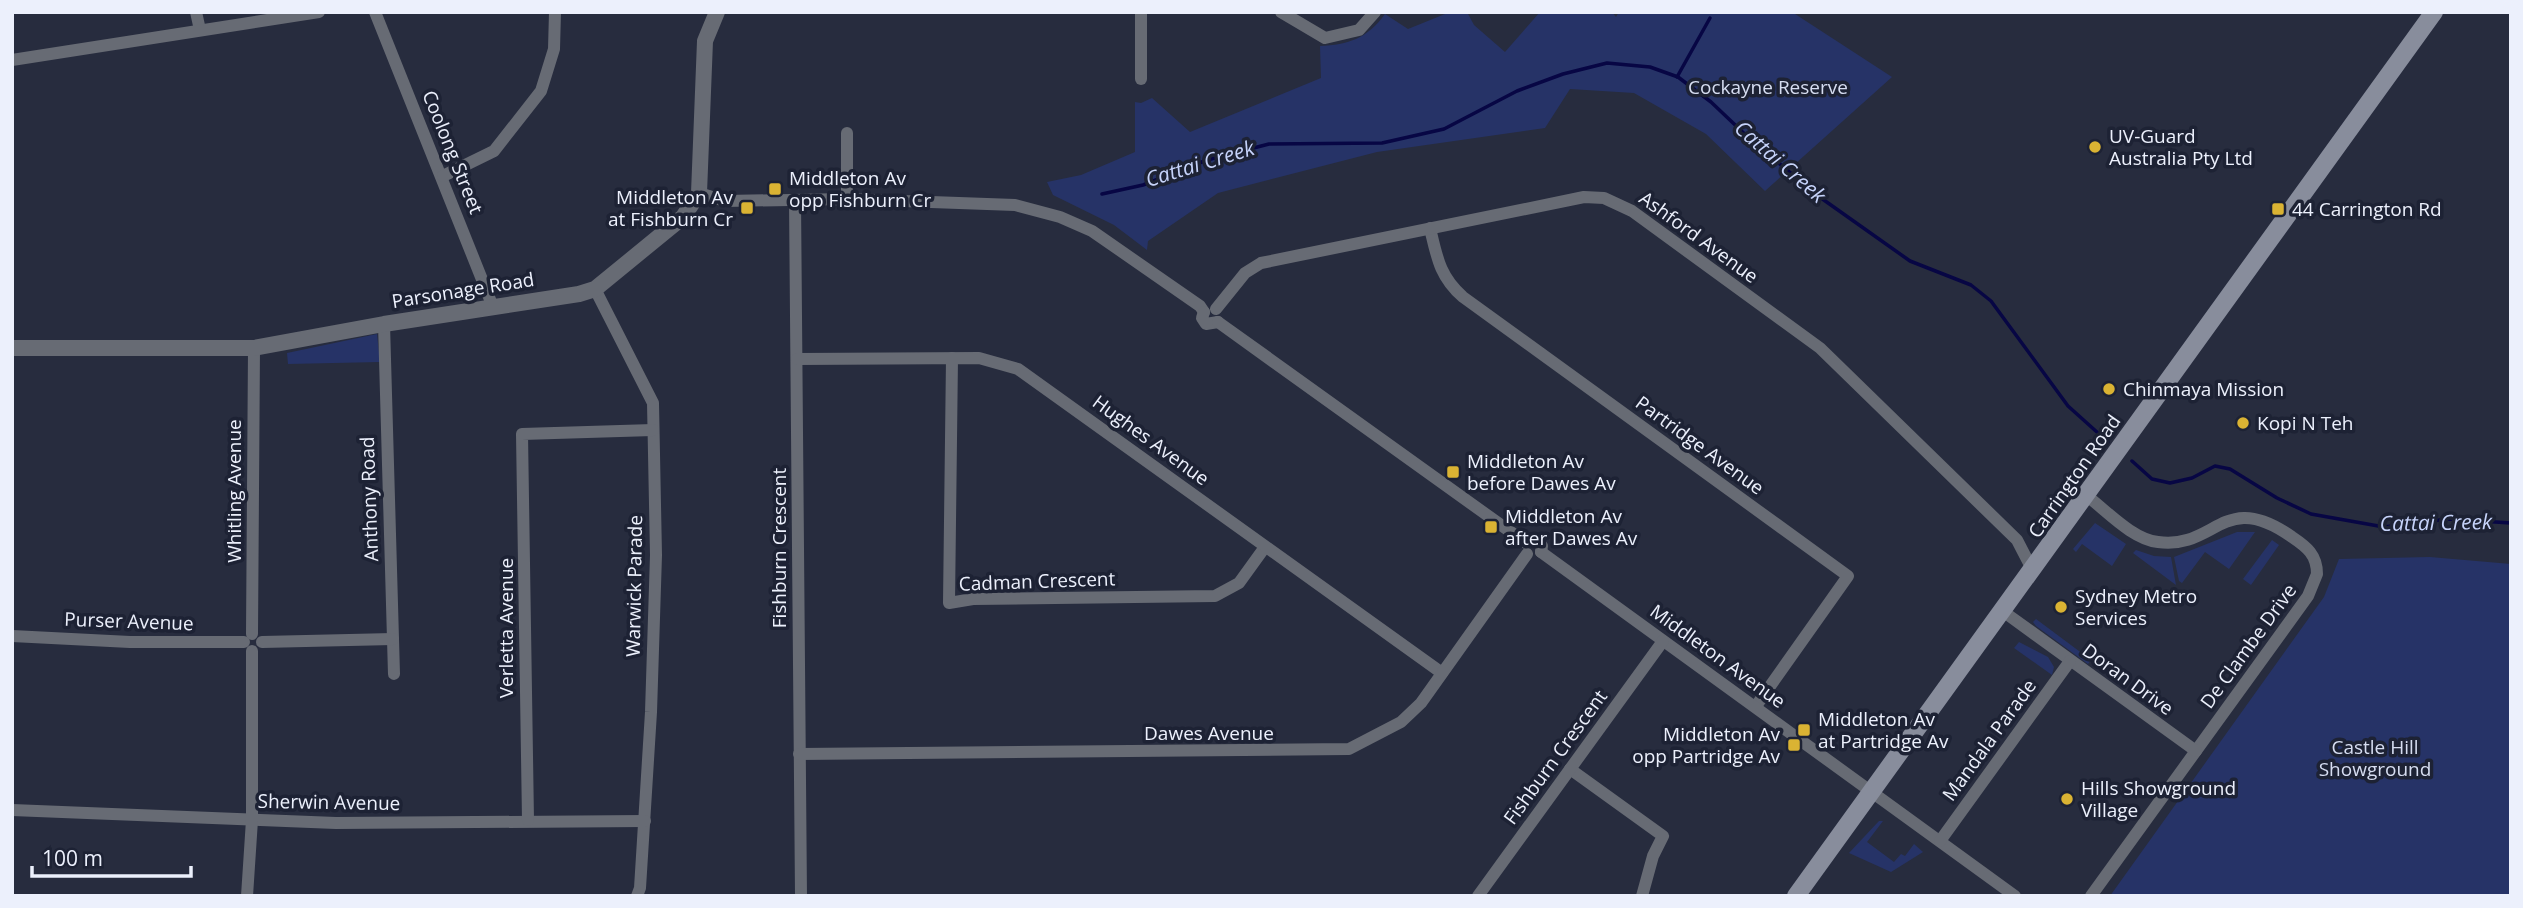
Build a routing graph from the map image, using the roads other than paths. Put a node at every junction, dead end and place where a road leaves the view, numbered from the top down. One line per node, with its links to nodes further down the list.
1 (196, 12): 10 (street)
2 (320, 12): 10 (street)
3 (375, 12): 14 (street, Coolong Street)
4 (555, 12): 14 (street)
5 (717, 12): 15 (street)
6 (1141, 12): 12 (street)
7 (1281, 12): 8 (street)
8 (1375, 12)
9 (2434, 12): 30 (main road, Carrington Road)
10 (200, 30): 11 (street)
11 (12, 60)
12 (1141, 79)
13 (847, 133): 16 (street)
14 (443, 176): 20 (street, Coolong Street)
15 (699, 192): 17 (street, Middleton Avenue); 19 (street, Parsonage Road)
16 (847, 199): 17 (street, Middleton Avenue); 21 (street, Middleton Avenue)
17 (795, 200): 26 (street, Fishburn Crescent)
18 (1430, 229): 21 (street, Ashford Avenue); 33 (street, Ashford Avenue); 42 (street, Partridge Avenue)
19 (595, 289): 20 (street, Parsonage Road); 28 (street, Warwick Parade)
20 (493, 307): 22 (street, Parsonage Road)
21 (1213, 314): 32 (street, Middleton Avenue)
22 (384, 324): 24 (street, Parsonage Road); 36 (street, Anthony Road)
23 (12, 348): 24 (street, Parsonage Road)
24 (254, 348): 38 (street, Whitling Avenue)
25 (952, 358): 26 (street, Hughes Avenue); 31 (street, Hughes Avenue); 31 (street, Cadman Crescent)
26 (797, 359): 44 (street, Fishburn Crescent)
27 (516, 422): 29 (street, Verletta Avenue)
28 (653, 429): 29 (street); 50 (street, Warwick Parade)
29 (522, 435): 49 (street, Verletta Avenue)
30 (2087, 496): 33 (main road, Carrington Road); 43 (street, De Clambe Drive)
31 (1265, 547): 40 (street, Hughes Avenue)
32 (1531, 550): 37 (street, Middleton Avenue); 40 (street, Dawes Avenue)
33 (2033, 571): 34 (main road, Carrington Road)
34 (2004, 612): 39 (street, Doran Drive); 46 (main road, Carrington Road)
35 (12, 636): 38 (street, Purser Avenue)
36 (393, 639): 38 (street, Purser Avenue); 41 (street, Anthony Road)
37 (1663, 640): 42 (street, Middleton Avenue); 45 (street, Fishburn Crescent)
38 (253, 642): 48 (street, Whitling Avenue)
39 (2070, 660): 43 (street, Doran Drive); 51 (street, Mandala Parade)
40 (1441, 673): 44 (street, Dawes Avenue)
41 (394, 674)
42 (1756, 706): 46 (street, Middleton Avenue)
43 (2196, 751): 59 (street, De Clambe Drive)
44 (799, 754): 54 (street, Fishburn Crescent)
45 (1570, 769): 55 (street, Fishburn Crescent); 56 (street)
46 (1873, 793): 51 (street, Middleton Avenue); 57 (main road, Carrington Road)
47 (12, 810): 48 (street, Sherwin Avenue)
48 (252, 820): 49 (street, Sherwin Avenue); 52 (street, Whitling Avenue)
49 (528, 820): 50 (street, Sherwin Avenue)
50 (645, 821): 53 (street, Warwick Parade)
51 (1940, 841): 58 (street, Middleton Avenue)
52 (247, 896)
53 (636, 896)
54 (801, 896)
55 (1478, 896)
56 (1642, 896)
57 (1796, 896)
58 (2015, 896)
59 (2091, 896)

